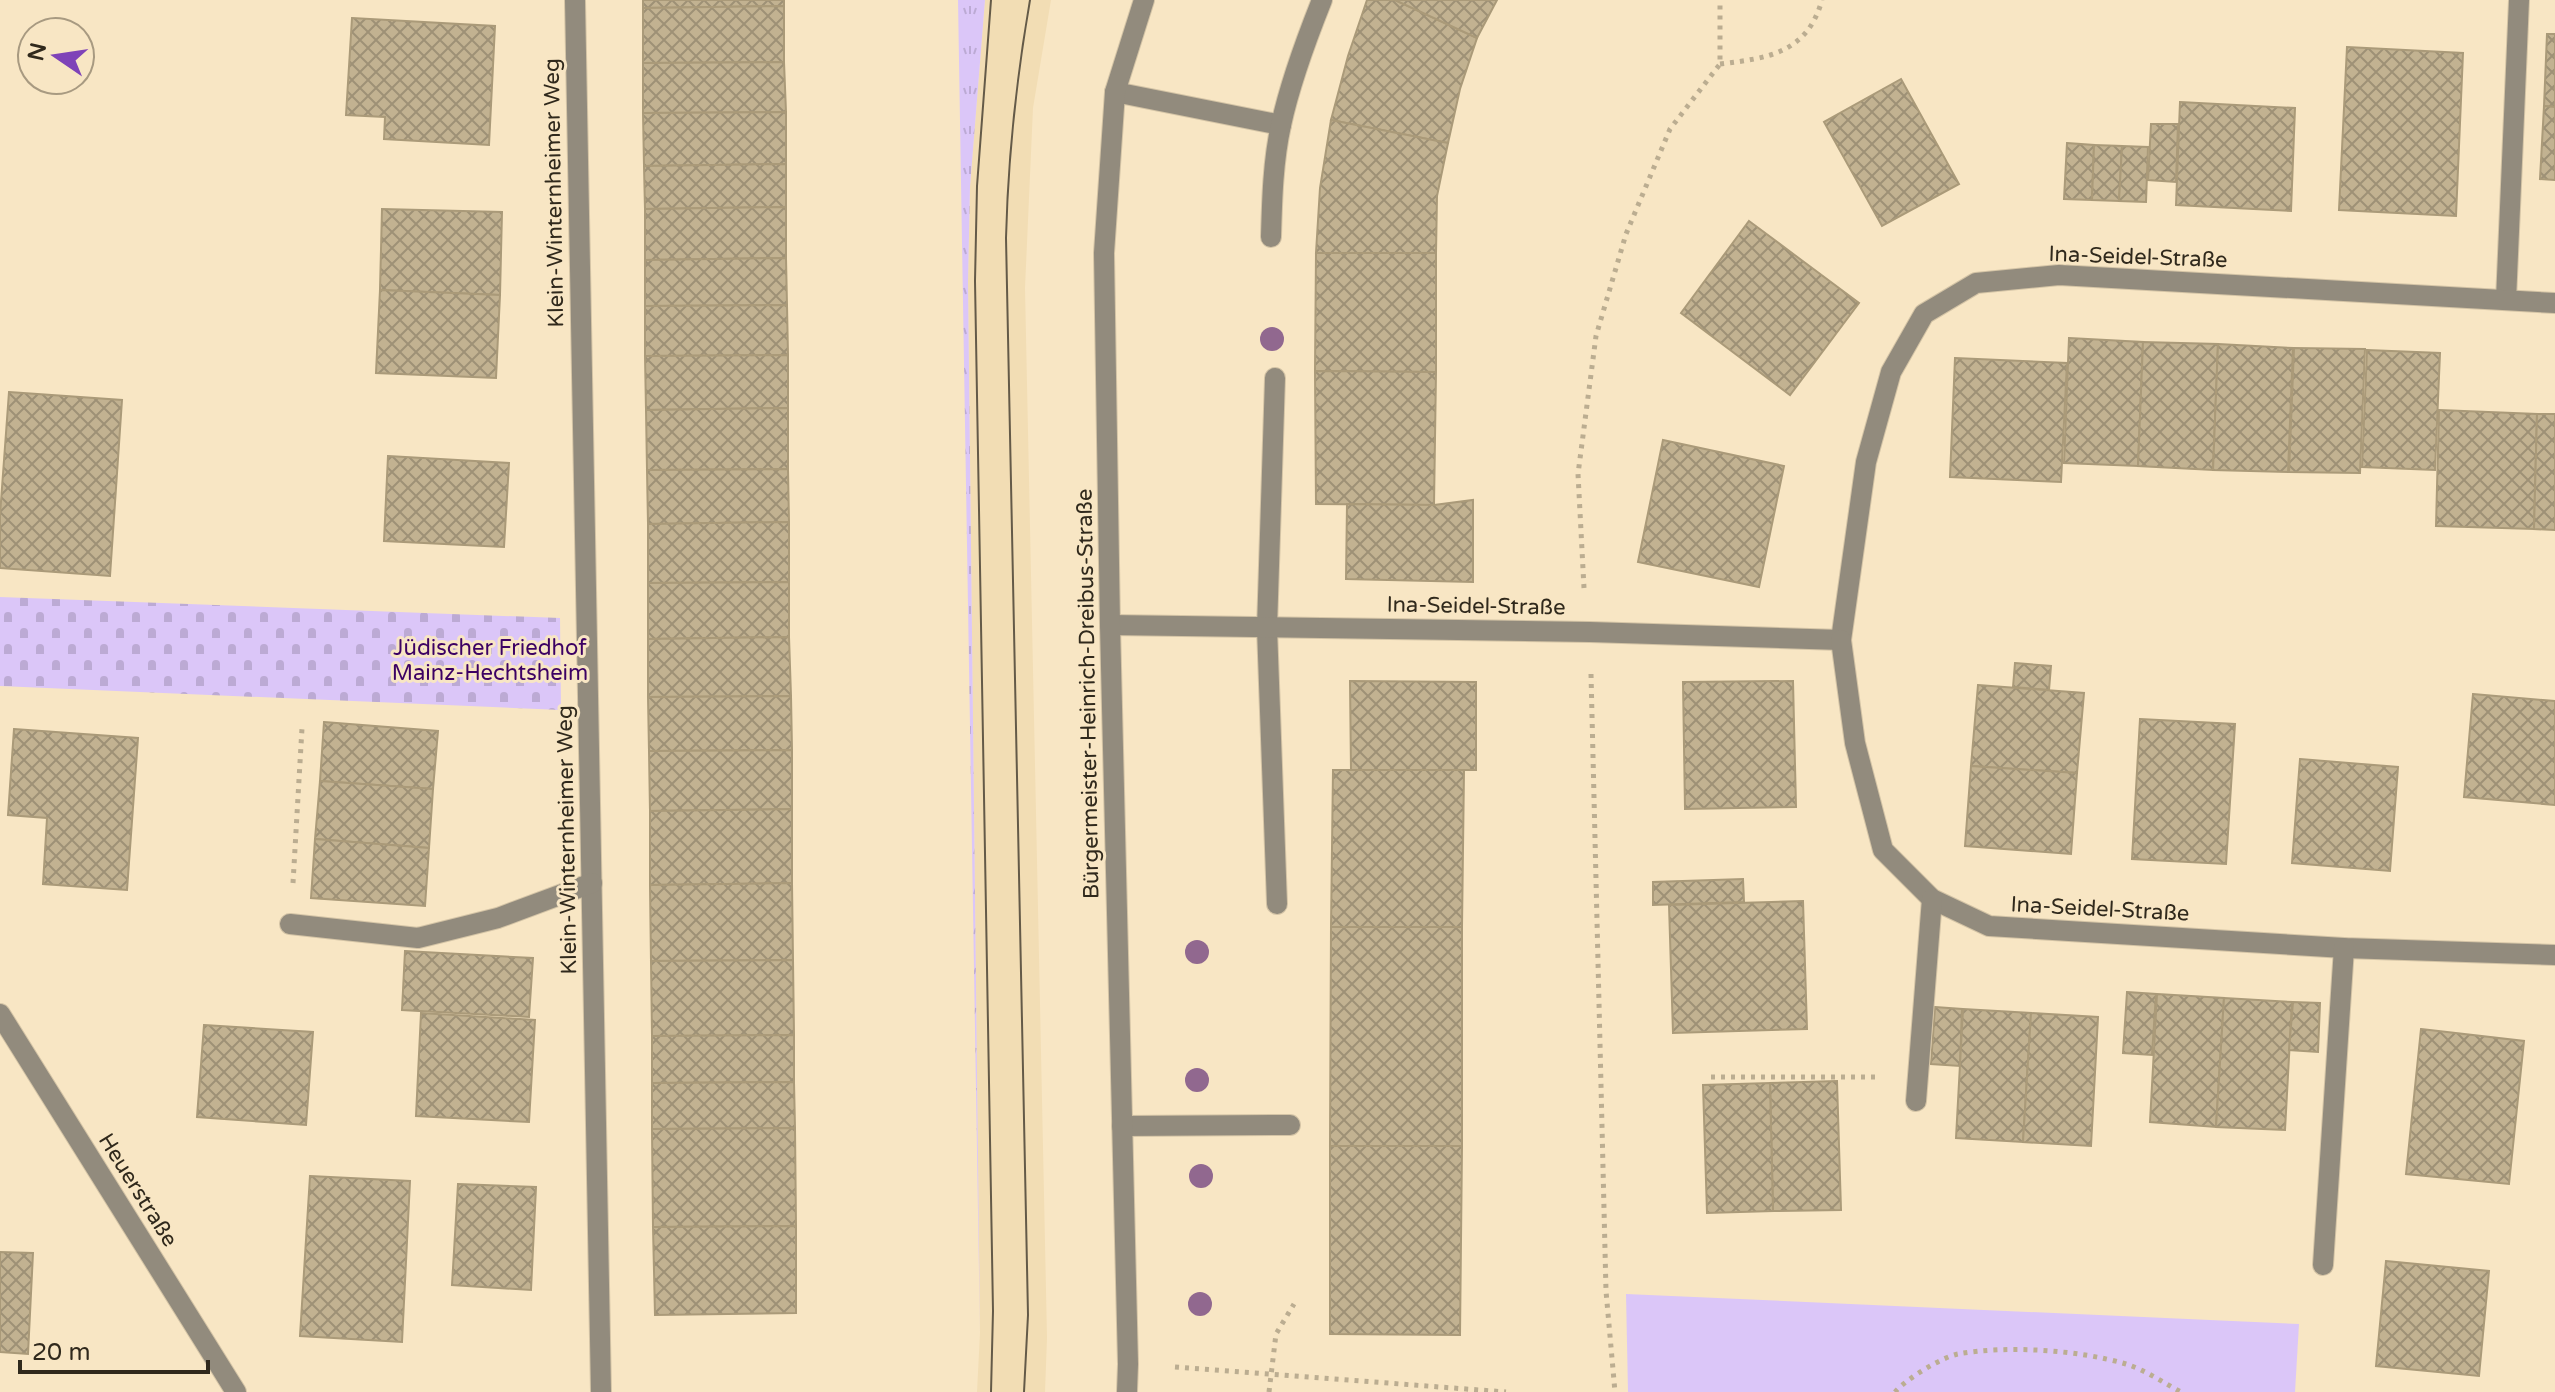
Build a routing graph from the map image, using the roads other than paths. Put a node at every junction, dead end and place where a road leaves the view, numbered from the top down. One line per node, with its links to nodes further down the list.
1 (575, 0): 14 (street, Klein-Winternheimer Weg)
2 (1144, 0): 5 (street, Bürgermeister-Heinrich-Dreibus-Straße)
3 (1322, 0): 6 (street)
4 (2519, 0): 8 (street)
5 (1115, 92): 6 (street); 11 (street, Bürgermeister-Heinrich-Dreibus-Straße)
6 (1281, 125): 7 (street)
7 (1271, 237)
8 (2506, 300): 9 (street, Ina-Seidel-Straße); 13 (street, Ina-Seidel-Straße)
9 (2555, 303)
10 (1275, 378): 12 (street)
11 (1110, 625): 12 (street, Ina-Seidel-Straße); 23 (street, Bürgermeister-Heinrich-Dreibus-Straße)
12 (1267, 628): 13 (street, Ina-Seidel-Straße); 16 (street)
13 (1841, 640): 15 (street, Ina-Seidel-Straße)
14 (592, 883): 17 (street); 26 (street, Klein-Winternheimer Weg)
15 (1932, 899): 18 (street, Ina-Seidel-Straße); 21 (street)
16 (1277, 904)
17 (290, 924)
18 (2344, 948): 19 (street, Ina-Seidel-Straße); 24 (street)
19 (2555, 955)
20 (0, 1014): 25 (street, Heuerstraße)
21 (1916, 1101)
22 (1290, 1125): 23 (street)
23 (1122, 1126): 27 (street, Bürgermeister-Heinrich-Dreibus-Straße)
24 (2323, 1265)
25 (236, 1392)
26 (601, 1392)
27 (1127, 1392)

